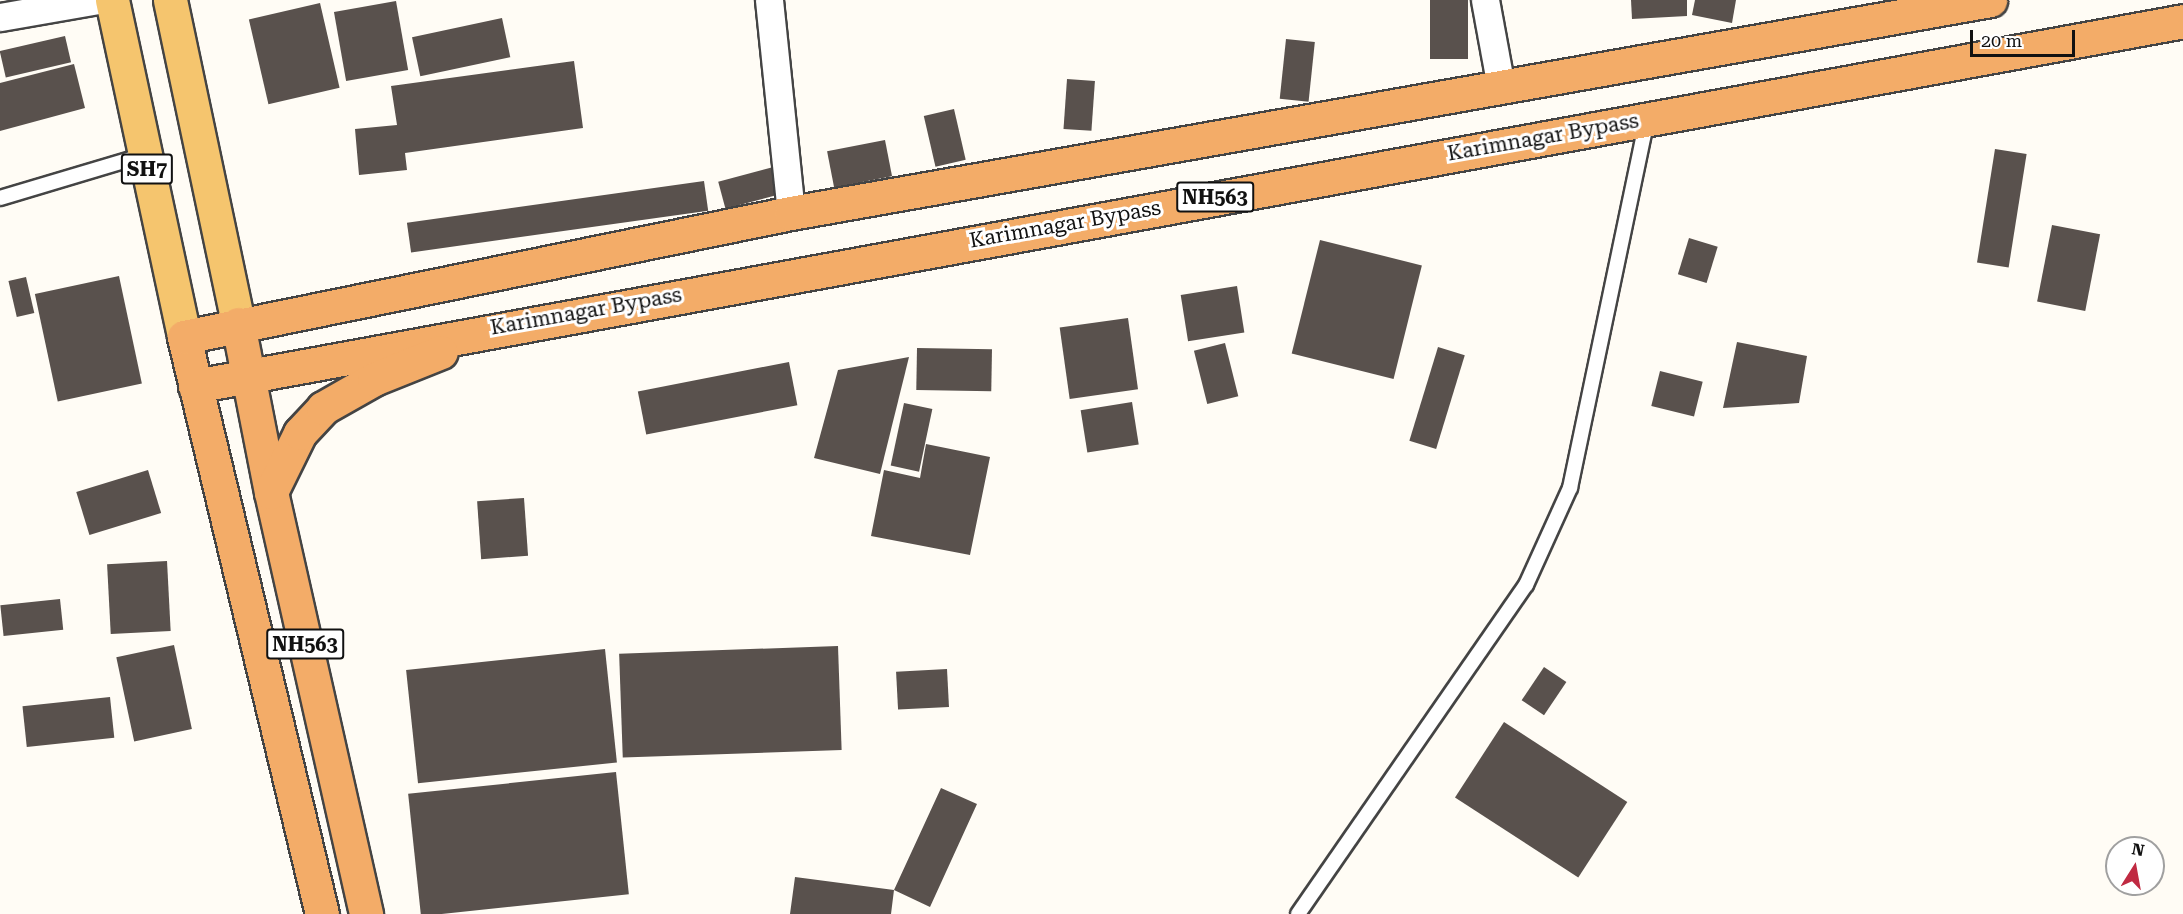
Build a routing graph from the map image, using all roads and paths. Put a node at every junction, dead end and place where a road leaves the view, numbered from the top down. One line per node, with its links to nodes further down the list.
1 (97, 0): 7 (street)
2 (111, 0): 11 (main road, SH7)
3 (170, 0): 14 (main road, SH7)
4 (769, 0): 13 (street)
5 (1485, 0): 9 (street)
6 (1990, 0): 9 (highway)
7 (0, 17)
8 (2183, 21): 10 (highway, Karimnagar Bypass / NH563)
9 (1501, 87): 13 (highway)
10 (1648, 118): 15 (highway, Karimnagar Bypass / NH563); 22 (lane)
11 (144, 155): 12 (lane); 16 (main road, SH7)
12 (0, 198)
13 (791, 213): 14 (highway)
14 (238, 324): 16 (highway); 17 (highway, NH563)
15 (506, 326): 17 (highway, Karimnagar Bypass / NH563); 19 (highway)
16 (184, 337): 18 (highway, NH563)
17 (246, 373): 18 (highway, Karimnagar Bypass / NH563); 19 (highway, NH563)
18 (195, 386): 20 (highway, NH563)
19 (271, 492): 21 (highway, NH563)
20 (322, 914)
21 (366, 914)
22 (1298, 914)

